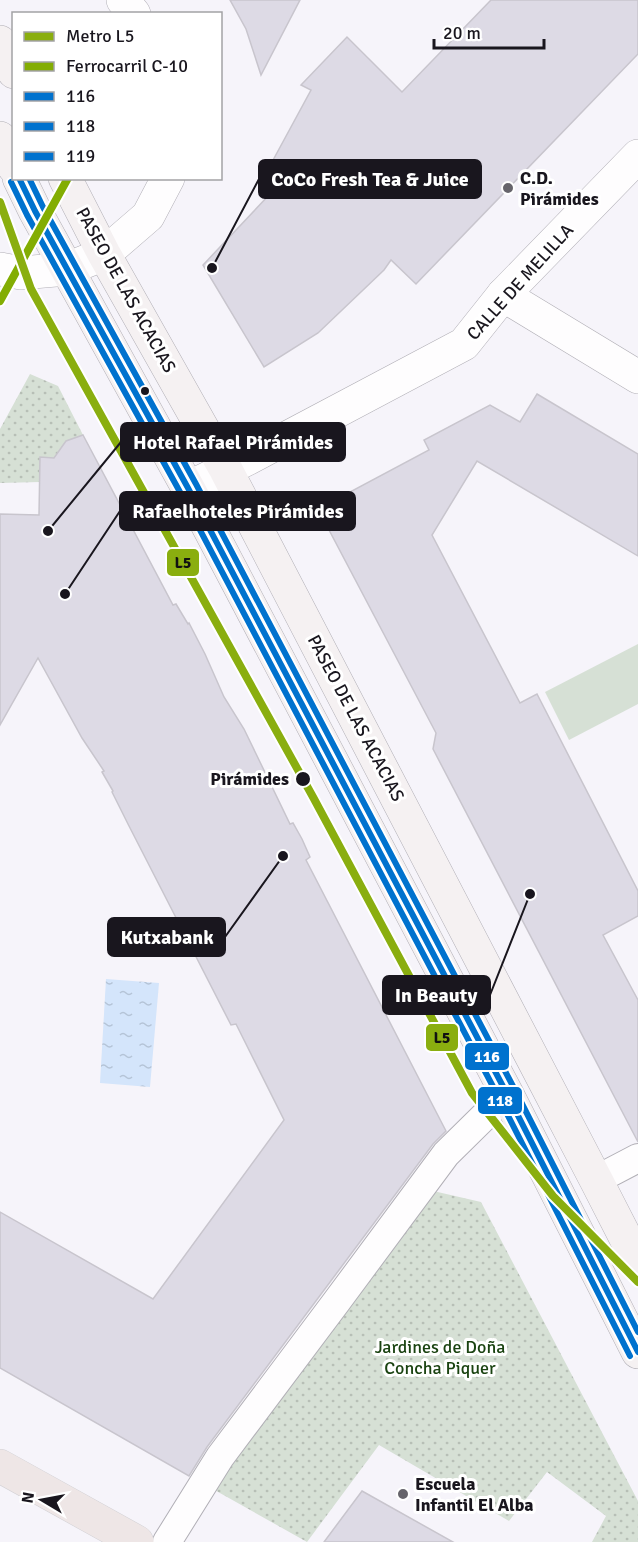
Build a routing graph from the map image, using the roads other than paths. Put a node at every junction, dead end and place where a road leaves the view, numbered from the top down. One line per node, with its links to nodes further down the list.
1 (123, 0): 2 (street)
2 (132, 12)
3 (0, 42): 4 (main road)
4 (12, 68)
5 (0, 138): 7 (main road)
6 (638, 156): 14 (street, CALLE DE MELILLA)
7 (12, 162)
8 (20, 180): 13 (main road)
9 (66, 180): 11 (main road, PASEO DE LAS ACACIAS)
10 (167, 180): 11 (street)
11 (104, 254): 13 (street); 16 (main road, PASEO DE LAS ACACIAS)
12 (0, 269): 13 (street)
13 (67, 269): 17 (main road)
14 (503, 295): 15 (street); 16 (street, CALLE DE MELILLA)
15 (638, 377)
16 (226, 470): 17 (street, CALLE DE MELILLA); 20 (main road, PASEO DE LAS ACACIAS)
17 (188, 488): 18 (main road)
18 (507, 1094): 22 (main road); 25 (street)
19 (638, 1158): 20 (street)
20 (597, 1180): 21 (main road, PASEO DE LAS ACACIAS)
21 (638, 1262)
22 (638, 1352)
23 (0, 1466): 24 (main road)
24 (137, 1542)
25 (167, 1542)

